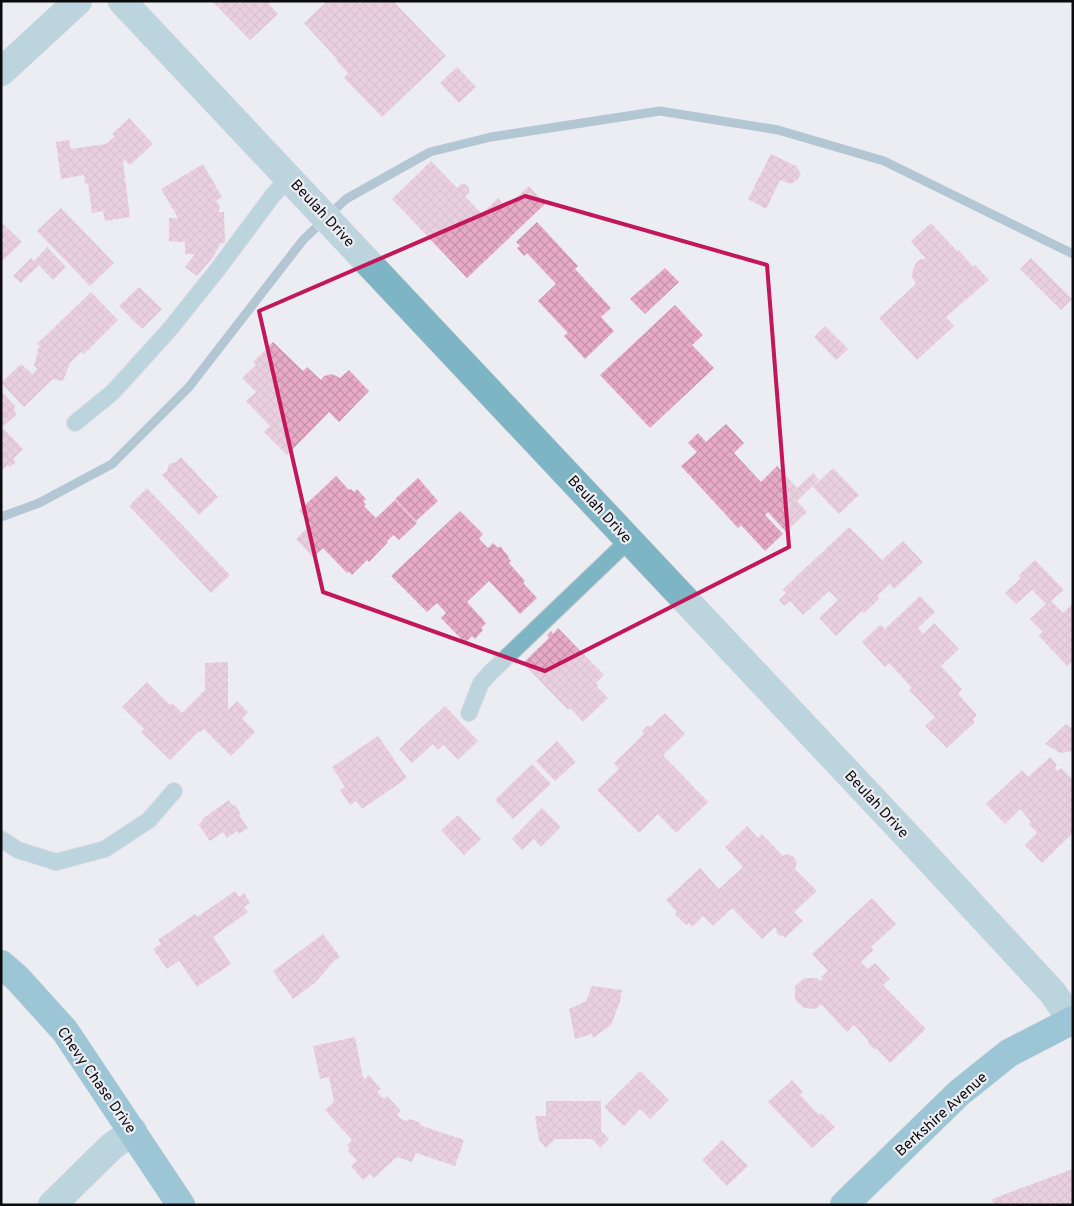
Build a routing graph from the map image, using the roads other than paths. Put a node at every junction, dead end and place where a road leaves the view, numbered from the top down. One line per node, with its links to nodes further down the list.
1 (78, 1): 3 (street)
2 (122, 1): 4 (street, Beulah Drive)
3 (1, 72)
4 (289, 178): 5 (lane); 6 (street, Beulah Drive)
5 (75, 423)
6 (629, 540): 7 (lane); 11 (street, Beulah Drive)
7 (469, 713)
8 (174, 791): 9 (lane)
9 (1, 840)
10 (1, 964): 12 (main road, Chevy Chase Drive)
11 (1072, 1020): 15 (main road, Berkshire Avenue)
12 (133, 1131): 13 (street); 14 (main road, Chevy Chase Drive)
13 (52, 1205)
14 (181, 1205)
15 (844, 1205)

